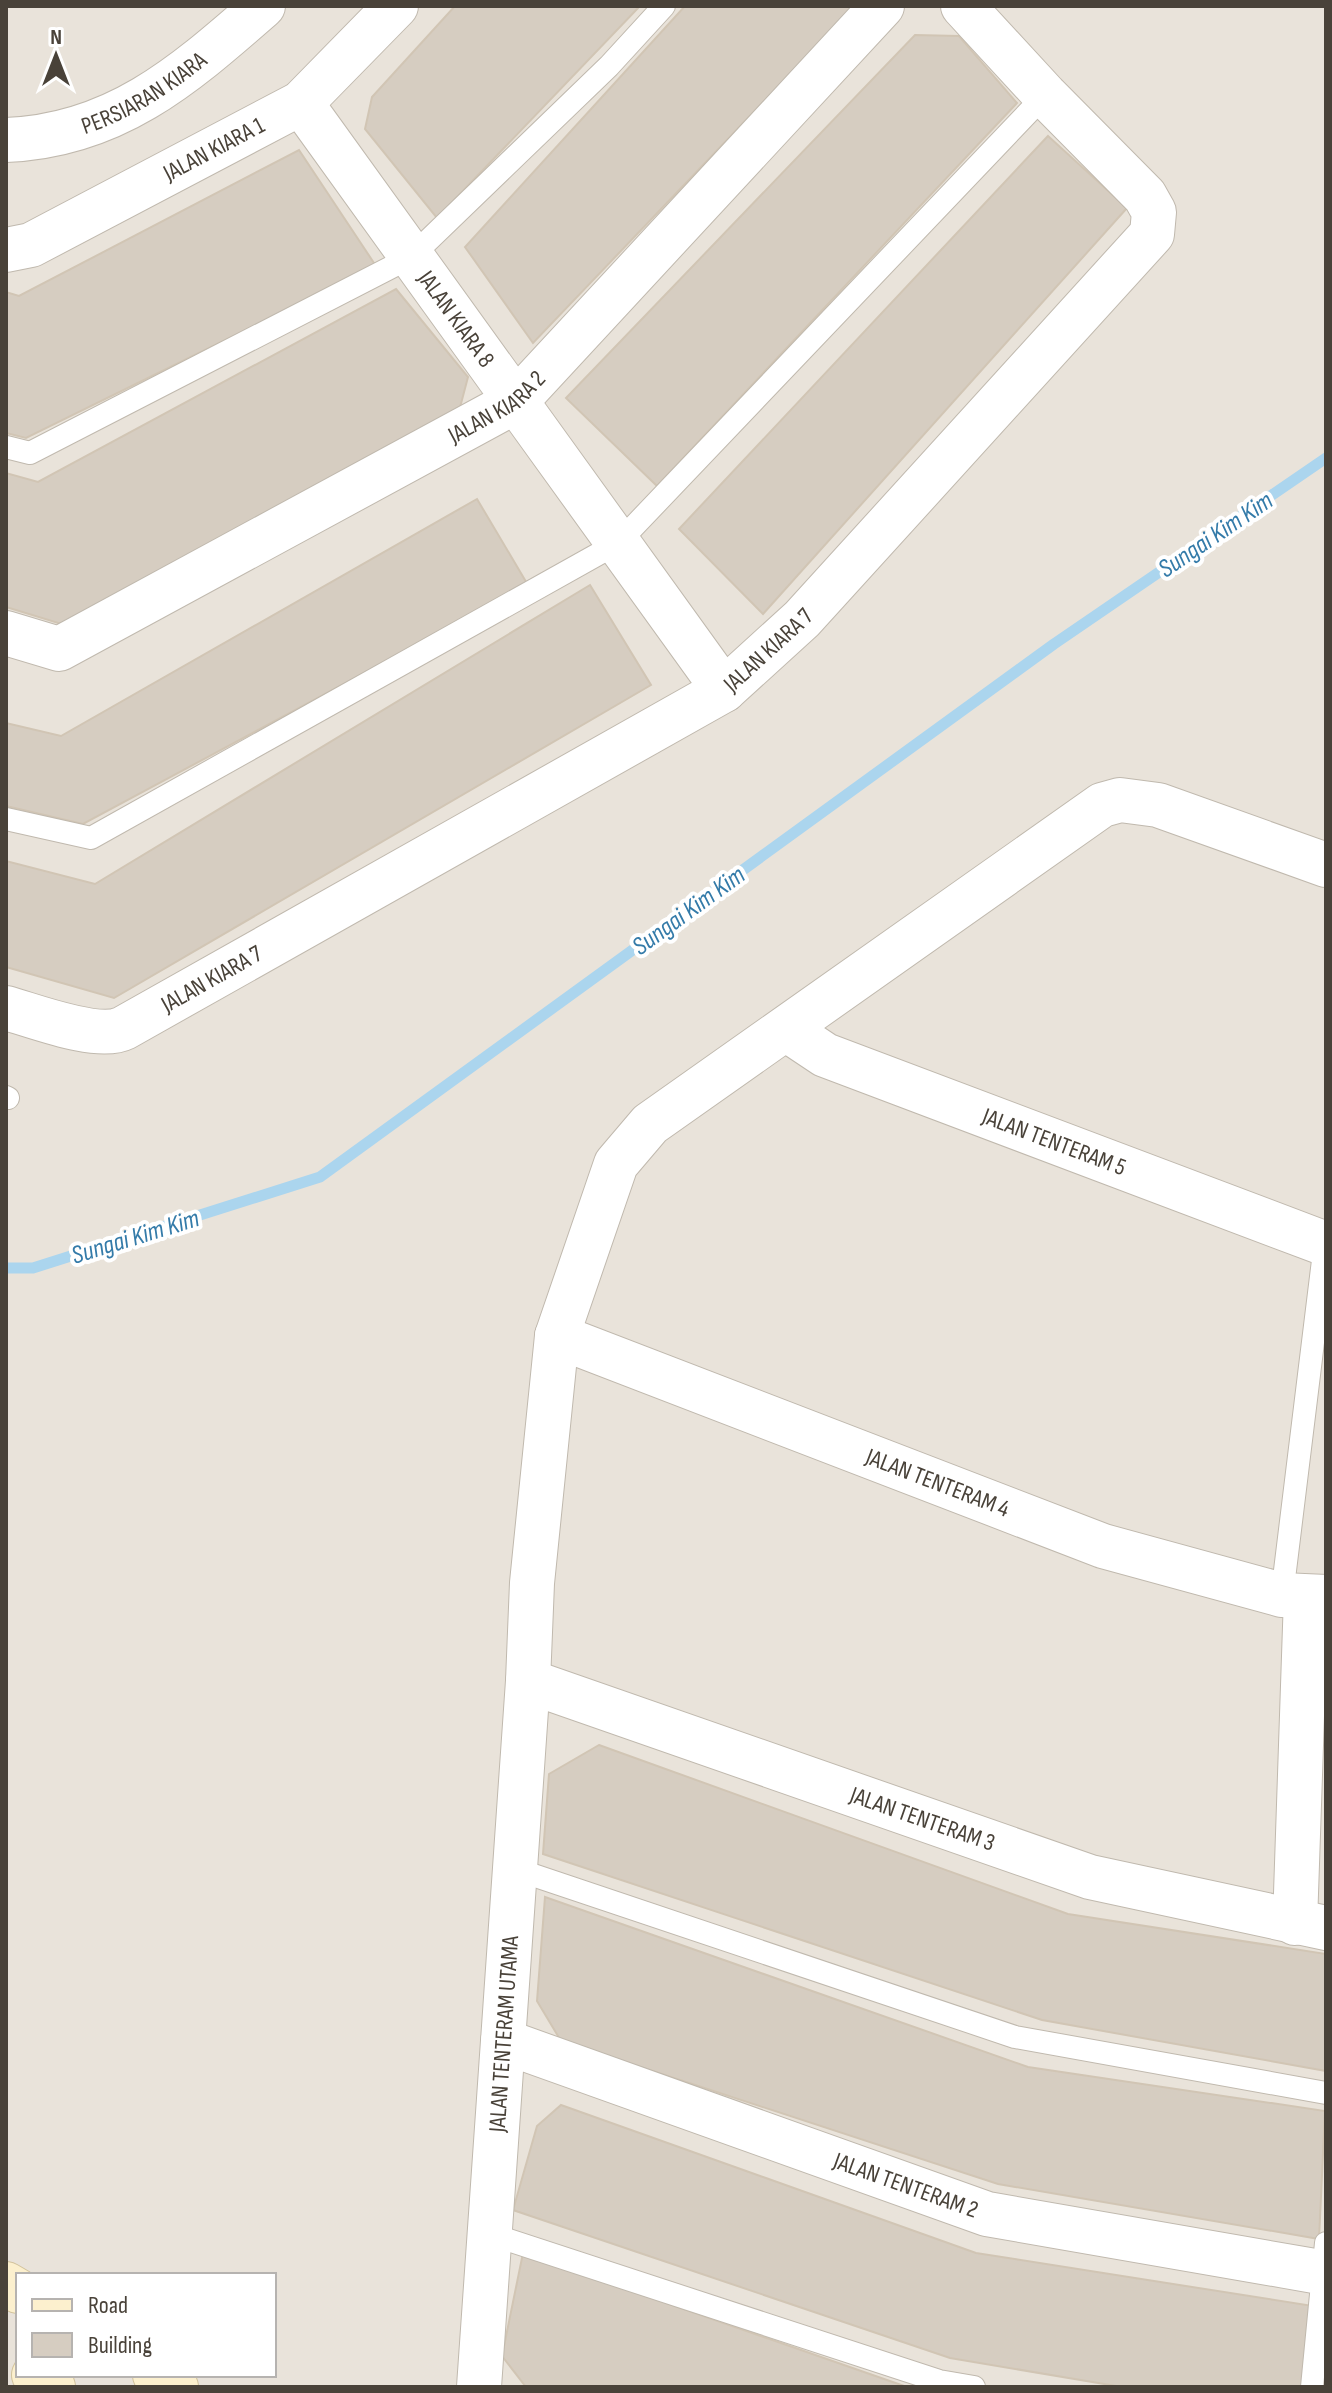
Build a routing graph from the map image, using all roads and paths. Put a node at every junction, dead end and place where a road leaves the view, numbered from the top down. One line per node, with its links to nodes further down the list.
1 (263, 6): 8 (street, PERSIARAN KIARA)
2 (396, 6): 7 (street, JALAN KIARA 1)
3 (664, 6): 10 (lane)
4 (882, 6): 11 (street, JALAN KIARA 2)
5 (963, 6): 6 (street, JALAN KIARA 7)
6 (1045, 95): 13 (lane); 15 (street, JALAN KIARA 7)
7 (301, 103): 9 (street, JALAN KIARA 1); 10 (street, JALAN KIARA 8)
8 (6, 140)
9 (6, 250)
10 (411, 257): 11 (street, JALAN KIARA 8); 12 (lane)
11 (516, 401): 13 (street, JALAN KIARA 8); 14 (street, JALAN KIARA 2)
12 (6, 447)
13 (618, 543): 15 (street, JALAN KIARA 8); 16 (lane)
14 (6, 633)
15 (724, 690): 18 (street, JALAN KIARA 7)
16 (6, 819)
17 (1326, 865): 19 (street, JALAN TENTERAM UTAMA)
18 (6, 1008)
19 (786, 1029): 20 (street, JALAN TENTERAM 5); 21 (street, JALAN TENTERAM UTAMA)
20 (1326, 1241): 22 (lane)
21 (557, 1336): 22 (street, JALAN TENTERAM 4); 23 (street, JALAN TENTERAM UTAMA)
22 (1305, 1596): 25 (street)
23 (528, 1681): 24 (street, JALAN TENTERAM UTAMA); 25 (street, JALAN TENTERAM 3)
24 (515, 1869): 26 (street, JALAN TENTERAM UTAMA); 27 (lane)
25 (1311, 1925)
26 (503, 2041): 28 (street, JALAN TENTERAM UTAMA); 29 (street, JALAN TENTERAM 2)
27 (1326, 2093)
28 (490, 2234): 32 (street, JALAN TENTERAM UTAMA); 33 (lane)
29 (1325, 2263): 34 (lane)
30 (158, 2377): 31 (main road)
31 (176, 2387)
32 (479, 2387)
33 (974, 2387)
34 (1312, 2387)

